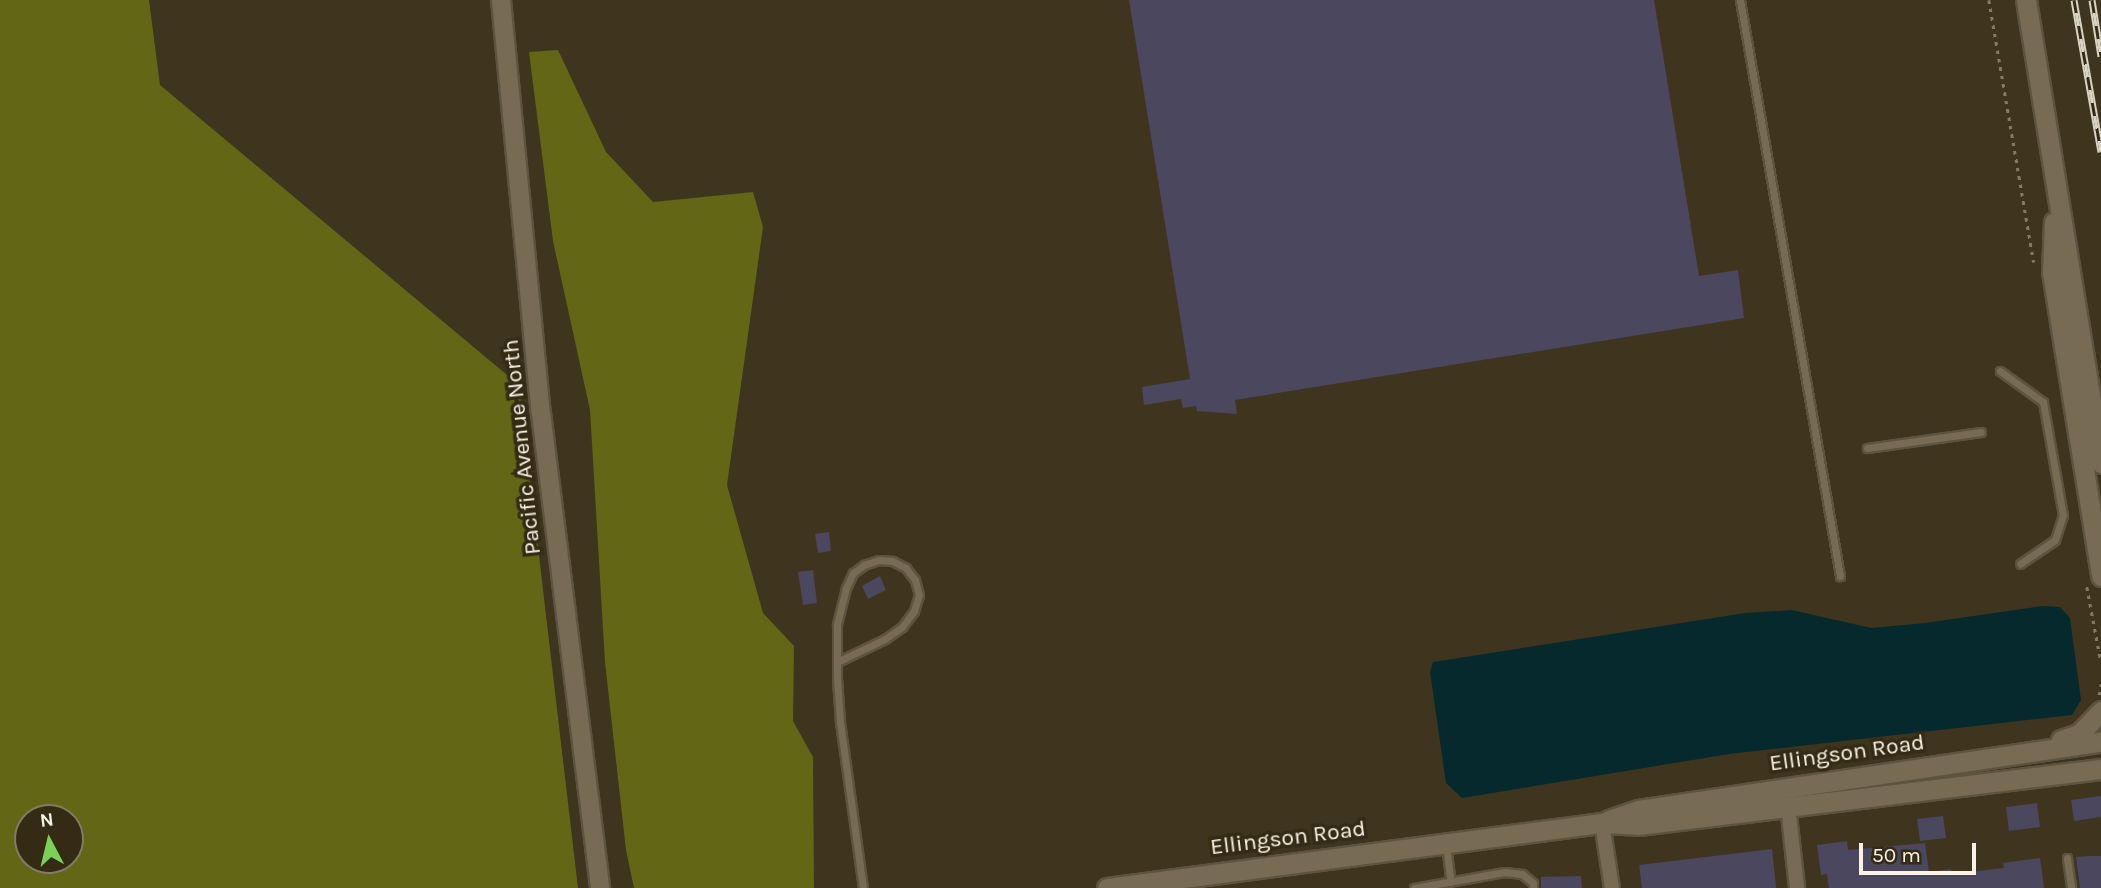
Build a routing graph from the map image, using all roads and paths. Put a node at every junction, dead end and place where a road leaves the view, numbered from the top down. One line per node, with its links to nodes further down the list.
1 (501, 0): 22 (street, Pacific Avenue North)
2 (1740, 0): 10 (lane)
3 (2026, 0): 4 (main road)
4 (2055, 179): 8 (main road); 11 (main road)
5 (2000, 371): 9 (lane)
6 (1981, 432): 7 (lane)
7 (1867, 448)
8 (2101, 463)
9 (2021, 564)
10 (1840, 576)
11 (2101, 576)
12 (836, 662): 12 (lane); 23 (lane)
13 (2101, 711): 15 (main road)
14 (2101, 742): 15 (main road, Ellingson Road)
15 (2026, 751): 18 (main road, Ellingson Road)
16 (2101, 769): 17 (main road, Ellingson Road)
17 (1788, 806): 18 (main road, Ellingson Road); 28 (street)
18 (1602, 823): 19 (main road, Ellingson Road); 27 (street)
19 (1446, 843): 21 (lane); 24 (main road, Ellingson Road)
20 (2067, 858): 29 (lane)
21 (1451, 882): 25 (lane); 26 (lane)
22 (600, 888)
23 (863, 888)
24 (1107, 888)
25 (1414, 888)
26 (1534, 888)
27 (1612, 888)
28 (1797, 888)
29 (2071, 888)

